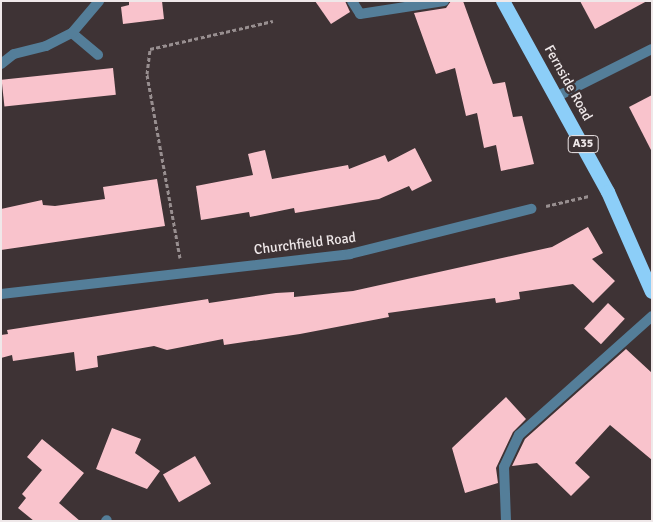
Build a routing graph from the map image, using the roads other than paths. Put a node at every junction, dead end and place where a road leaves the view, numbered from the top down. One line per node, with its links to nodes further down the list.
1 (99, 1): 5 (street)
2 (352, 1): 3 (street)
3 (444, 1)
4 (503, 1): 9 (highway, Fernside Road / A35)
5 (72, 33): 7 (street); 8 (street)
6 (652, 49): 9 (street)
7 (98, 55)
8 (1, 64)
9 (558, 96): 11 (highway, Fernside Road / A35)
10 (531, 210): 12 (street, Churchfield Road)
11 (652, 292)
12 (1, 294)
13 (652, 316): 14 (street)
14 (506, 521)

